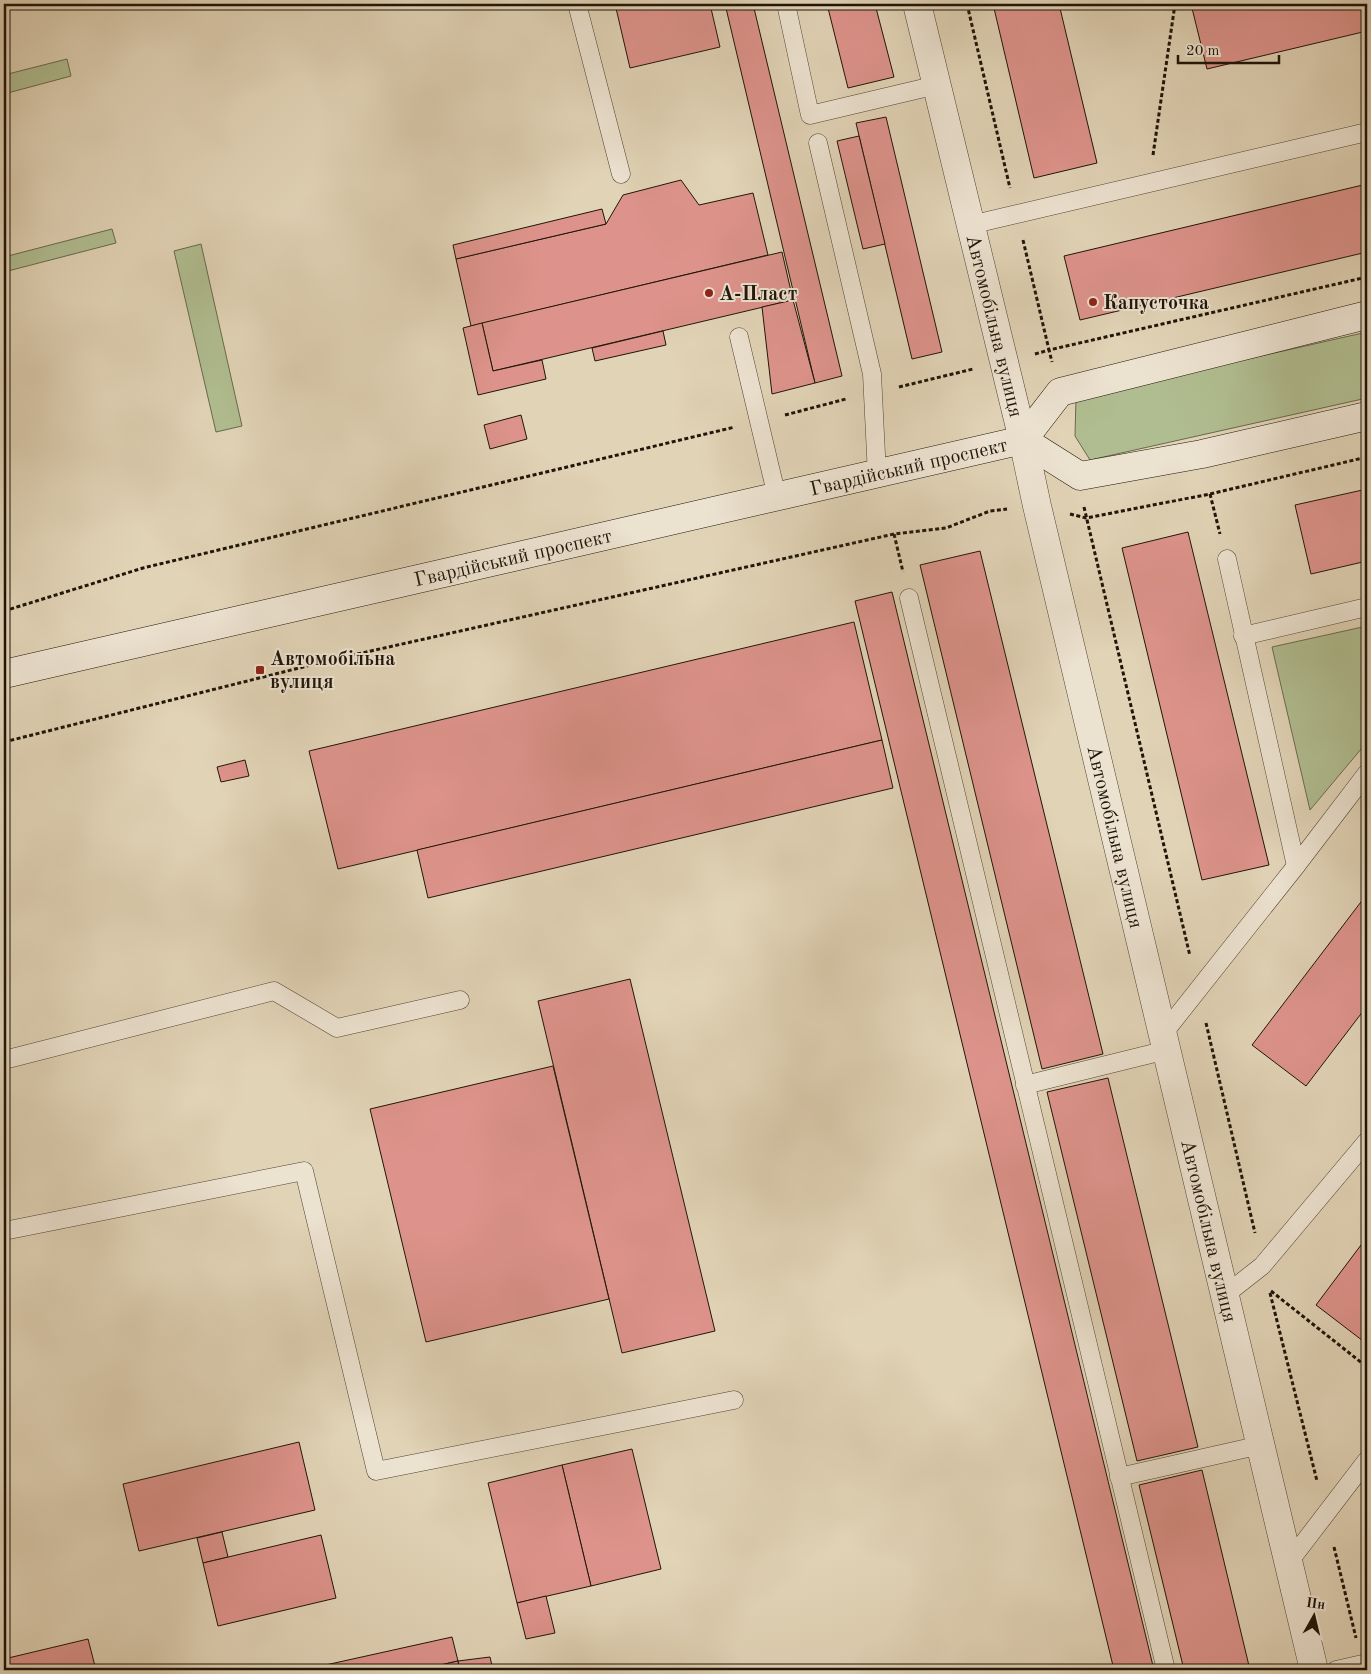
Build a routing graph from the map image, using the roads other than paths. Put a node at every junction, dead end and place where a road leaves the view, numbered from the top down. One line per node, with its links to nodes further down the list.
1 (577, 4): 7 (lane)
2 (786, 4): 4 (lane)
3 (918, 4): 4 (main road, Автомобільна вулиця)
4 (937, 85): 8 (main road, Автомобільна вулиця)
5 (1367, 132): 8 (lane)
6 (818, 143): 13 (lane)
7 (621, 174)
8 (970, 226): 12 (main road, Автомобільна вулиця)
9 (1367, 315): 12 (main road, Гвардійський проспект)
10 (739, 337): 14 (lane)
11 (1367, 416): 12 (main road, Гвардійський проспект)
12 (1023, 440): 13 (main road, Гвардійський проспект); 23 (main road, Автомобільна вулиця)
13 (878, 475): 14 (main road, Гвардійський проспект)
14 (777, 498): 19 (main road, Гвардійський проспект)
15 (1226, 559): 18 (lane)
16 (909, 598): 25 (lane)
17 (1367, 607): 18 (lane)
18 (1243, 636): 21 (lane)
19 (4, 674)
20 (1367, 773): 21 (lane)
21 (1296, 866): 23 (lane)
22 (460, 1000): 24 (lane)
23 (1165, 1042): 25 (lane); 28 (main road, Автомобільна вулиця)
24 (4, 1060)
25 (1025, 1084): 32 (lane)
26 (1367, 1141): 28 (lane)
27 (4, 1231): 29 (lane)
28 (1225, 1295): 30 (main road, Автомобільна вулиця)
29 (734, 1400)
30 (1261, 1445): 32 (lane); 33 (main road, Автомобільна вулиця)
31 (1367, 1460): 33 (lane)
32 (1119, 1477): 35 (lane)
33 (1289, 1562): 36 (main road, Автомобільна вулиця)
34 (1365, 1663): 37 (lane)
35 (1166, 1670)
36 (1314, 1670)
37 (1336, 1670)

